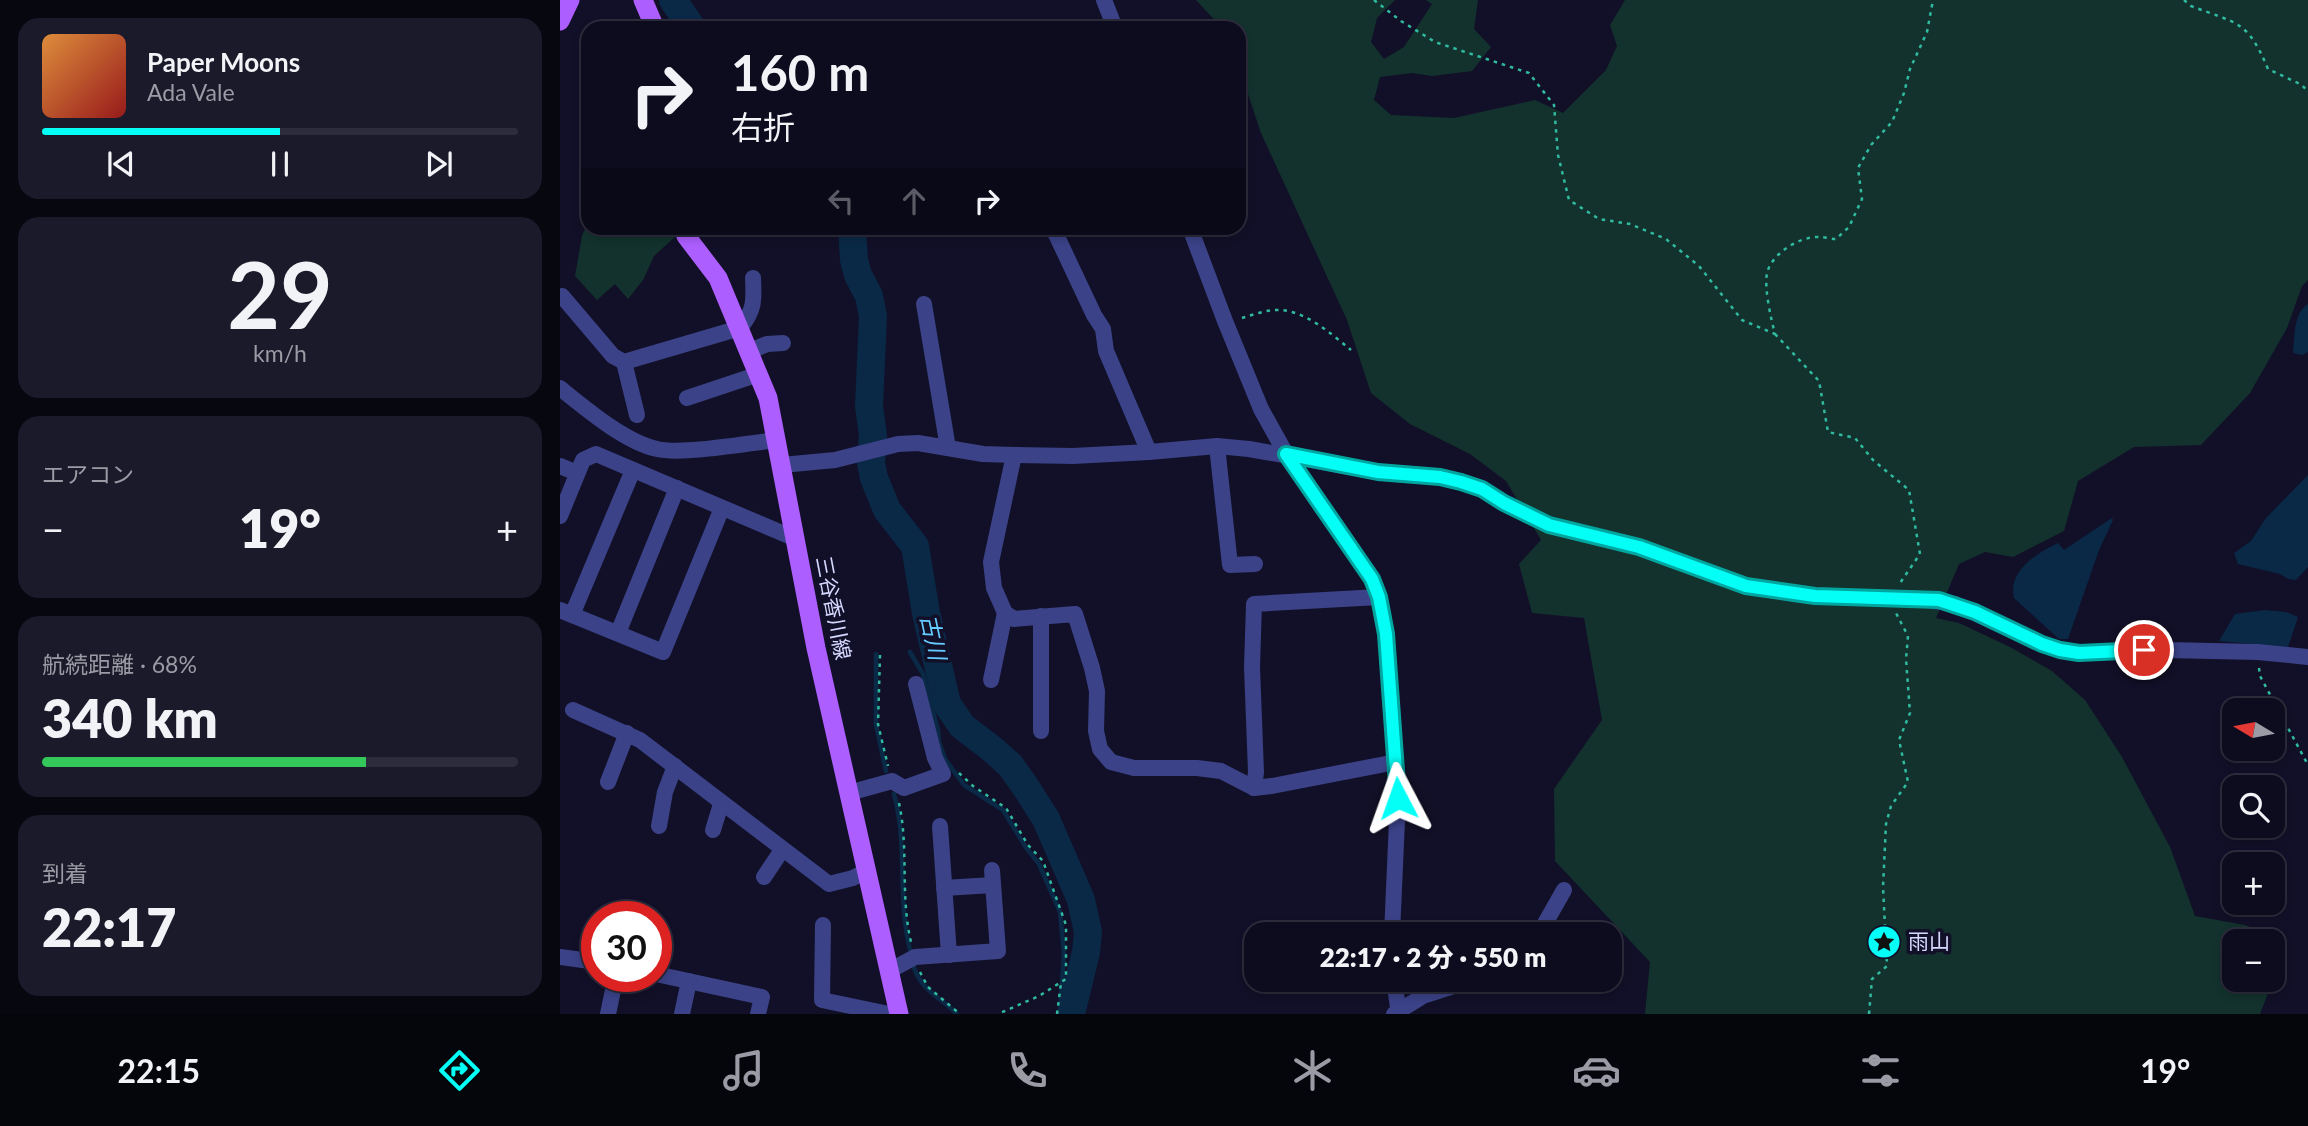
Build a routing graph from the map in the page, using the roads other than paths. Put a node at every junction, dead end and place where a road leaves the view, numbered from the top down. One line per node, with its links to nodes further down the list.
1 (570, 0): 4 (main road)
2 (643, 0): 5 (main road)
3 (1104, 0): 6 (street)
4 (560, 21)
5 (652, 21)
6 (1112, 21)
7 (686, 235): 13 (main road, 三谷香川線)
8 (1056, 235): 24 (street)
9 (1193, 235): 25 (street)
10 (753, 278): 13 (street)
11 (562, 296): 16 (street)
12 (924, 304): 23 (street)
13 (740, 328): 15 (main road, 三谷香川線); 16 (street)
14 (783, 343): 15 (street)
15 (750, 352): 17 (main road, 三谷香川線)
16 (624, 362): 20 (street)
17 (760, 374): 19 (street); 21 (main road, 三谷香川線)
18 (560, 388): 21 (street)
19 (687, 398)
20 (637, 415)
21 (777, 440): 27 (main road, 三谷香川線)
22 (1217, 446): 24 (street); 25 (street); 35 (street)
23 (948, 447): 26 (street); 27 (street)
24 (1149, 453): 26 (street)
25 (1286, 454): 36 (street); 41 (street)
26 (1014, 455): 38 (street)
27 (782, 465): 34 (main road, 三谷香川線)
28 (560, 466): 30 (street)
29 (633, 470): 30 (street); 31 (street); 37 (street)
30 (577, 472): 33 (street)
31 (677, 488): 32 (street); 40 (street)
32 (723, 508): 34 (street); 40 (street)
33 (560, 516)
34 (796, 539): 51 (main road, 三谷香川線)
35 (1255, 564)
36 (1379, 597): 47 (street); 50 (street)
37 (566, 613): 40 (street)
38 (1005, 613): 39 (street); 42 (street)
39 (1041, 616): 45 (street); 50 (street)
40 (618, 633)
41 (2308, 657)
42 (991, 680)
43 (915, 684): 51 (street)
44 (573, 710): 46 (street)
45 (1041, 732)
46 (626, 733): 48 (street); 49 (street)
47 (1396, 762): 50 (street); 61 (street)
48 (675, 766): 52 (street); 53 (street)
49 (608, 782)
50 (1254, 788)
51 (849, 793): 57 (main road, 三谷香川線)
52 (721, 804): 55 (street); 56 (street)
53 (659, 826)
54 (940, 826): 59 (street)
55 (713, 830)
56 (782, 850): 57 (street); 58 (street)
57 (866, 871): 67 (main road, 三谷香川線)
58 (764, 877)
59 (944, 888): 64 (street); 64 (street)
60 (1564, 890): 62 (street)
61 (1393, 922)
62 (1546, 922)
63 (823, 925): 77 (street)
64 (949, 955): 67 (street)
65 (560, 957): 66 (street)
66 (581, 960)
67 (889, 971): 78 (main road, 三谷香川線)
68 (672, 977): 69 (street)
69 (689, 981): 75 (street); 76 (street)
70 (613, 992): 74 (street)
71 (1395, 992): 73 (street)
72 (1436, 992): 73 (street)
73 (1397, 1013)
74 (608, 1014)
75 (682, 1014)
76 (758, 1014)
77 (889, 1014)
78 (899, 1014)

